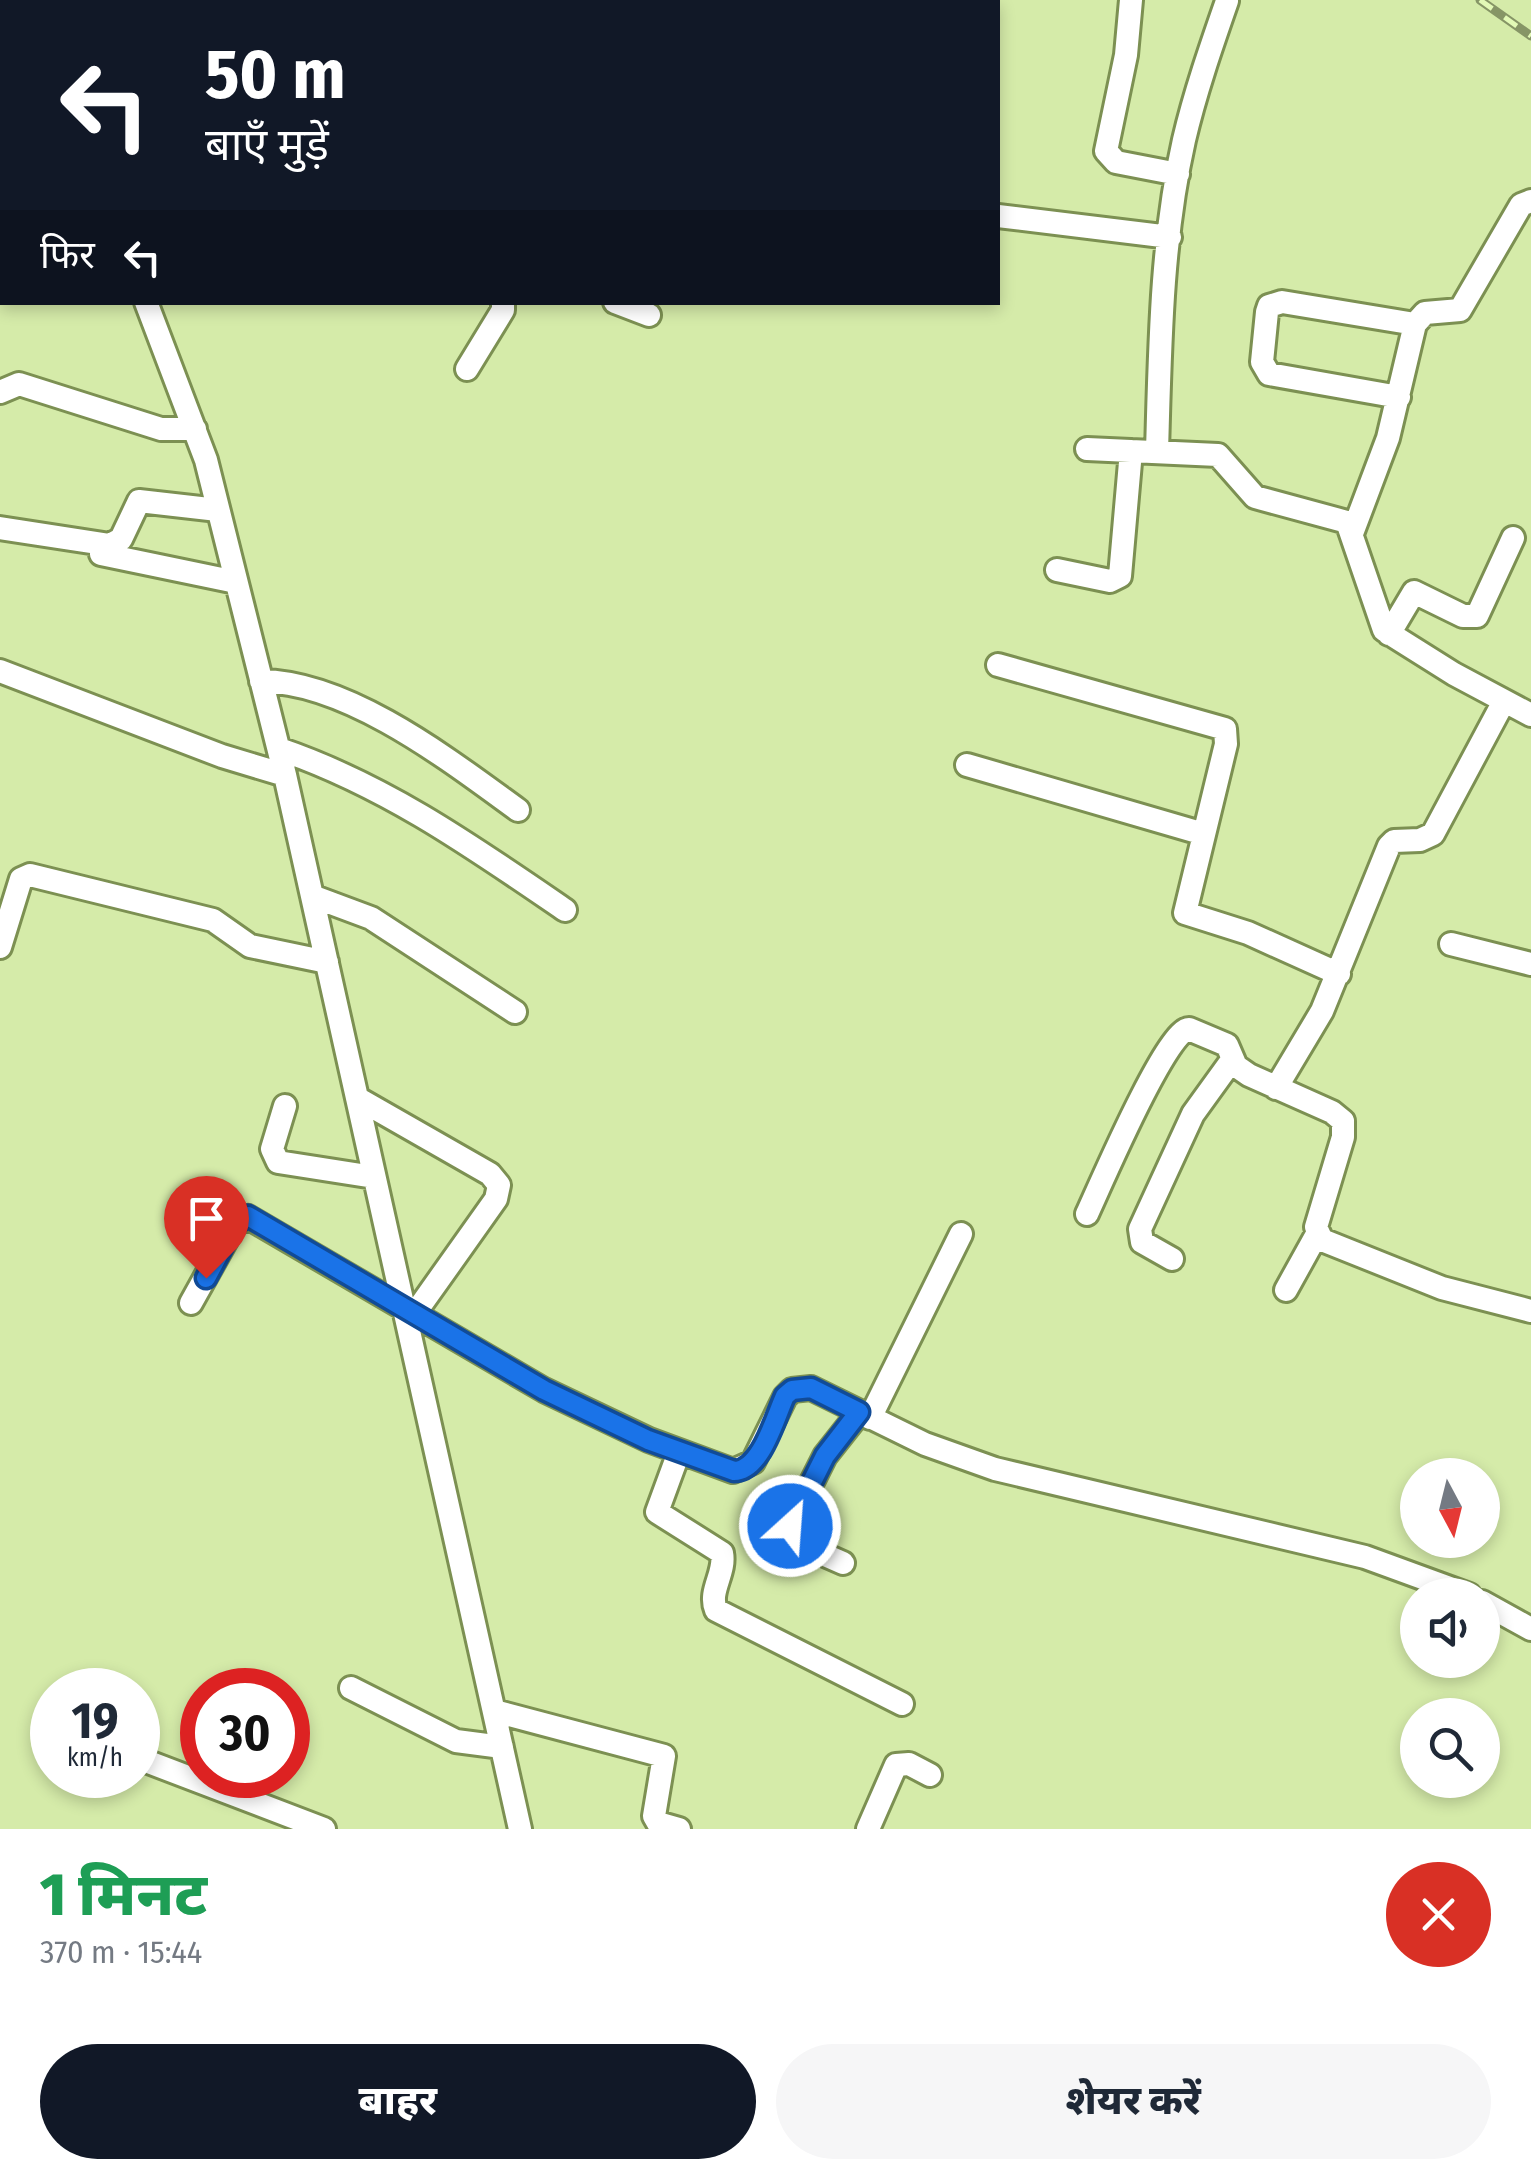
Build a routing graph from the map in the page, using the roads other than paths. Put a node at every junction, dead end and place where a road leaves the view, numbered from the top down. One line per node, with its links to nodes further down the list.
1 (1131, 0): 3 (street)
2 (1227, 1): 3 (street)
3 (1178, 174): 6 (street)
4 (1531, 200): 11 (street)
5 (1000, 216): 6 (street)
6 (1170, 237): 18 (street)
7 (147, 305): 15 (street)
8 (502, 305): 12 (street)
9 (623, 305): 10 (street)
10 (649, 315)
11 (1415, 324): 14 (street); 14 (street)
12 (467, 370)
13 (0, 392): 15 (street)
14 (1399, 396): 21 (street)
15 (195, 429): 19 (street)
16 (1087, 449): 17 (street)
17 (1131, 451): 18 (street); 24 (street)
18 (1157, 452): 21 (street)
19 (218, 510): 20 (street); 25 (street)
20 (0, 528)
21 (1353, 531): 26 (street)
22 (1513, 538): 26 (street)
23 (101, 554): 25 (street)
24 (1057, 570)
25 (236, 582): 29 (street)
26 (1389, 634): 30 (street)
27 (998, 665): 36 (street)
28 (0, 671): 34 (street)
29 (262, 681): 32 (street); 35 (street)
30 (1503, 703): 31 (street); 43 (street)
31 (1531, 715)
32 (279, 749): 34 (street); 38 (street)
33 (967, 765): 36 (street)
34 (285, 775): 37 (street)
35 (518, 810)
36 (1204, 834): 43 (street)
37 (312, 896): 41 (street); 44 (street)
38 (565, 910)
39 (1451, 944): 42 (street)
40 (0, 947): 41 (street)
41 (326, 962): 47 (street)
42 (1531, 964)
43 (1339, 974): 46 (street)
44 (515, 1012)
45 (1232, 1060): 46 (street); 50 (street); 53 (street)
46 (1276, 1088): 52 (street)
47 (357, 1098): 49 (street); 57 (street)
48 (285, 1106): 49 (street)
49 (374, 1177): 57 (street)
50 (1087, 1214)
51 (961, 1234): 58 (street)
52 (1317, 1234): 54 (street); 56 (street)
53 (1172, 1260)
54 (1286, 1290)
55 (191, 1303): 57 (street)
56 (1531, 1311)
57 (409, 1314): 59 (street); 66 (street)
58 (864, 1415): 59 (street); 60 (street); 61 (street)
59 (679, 1452): 65 (street)
60 (842, 1563)
61 (1428, 1578)
62 (1500, 1612): 63 (street)
63 (1531, 1629)
64 (351, 1688): 67 (street)
65 (902, 1704)
66 (494, 1711): 67 (street); 72 (street)
67 (502, 1747): 71 (street)
68 (160, 1766): 70 (street)
69 (930, 1775): 73 (street)
70 (324, 1829)
71 (520, 1829)
72 (679, 1829)
73 (868, 1829)

